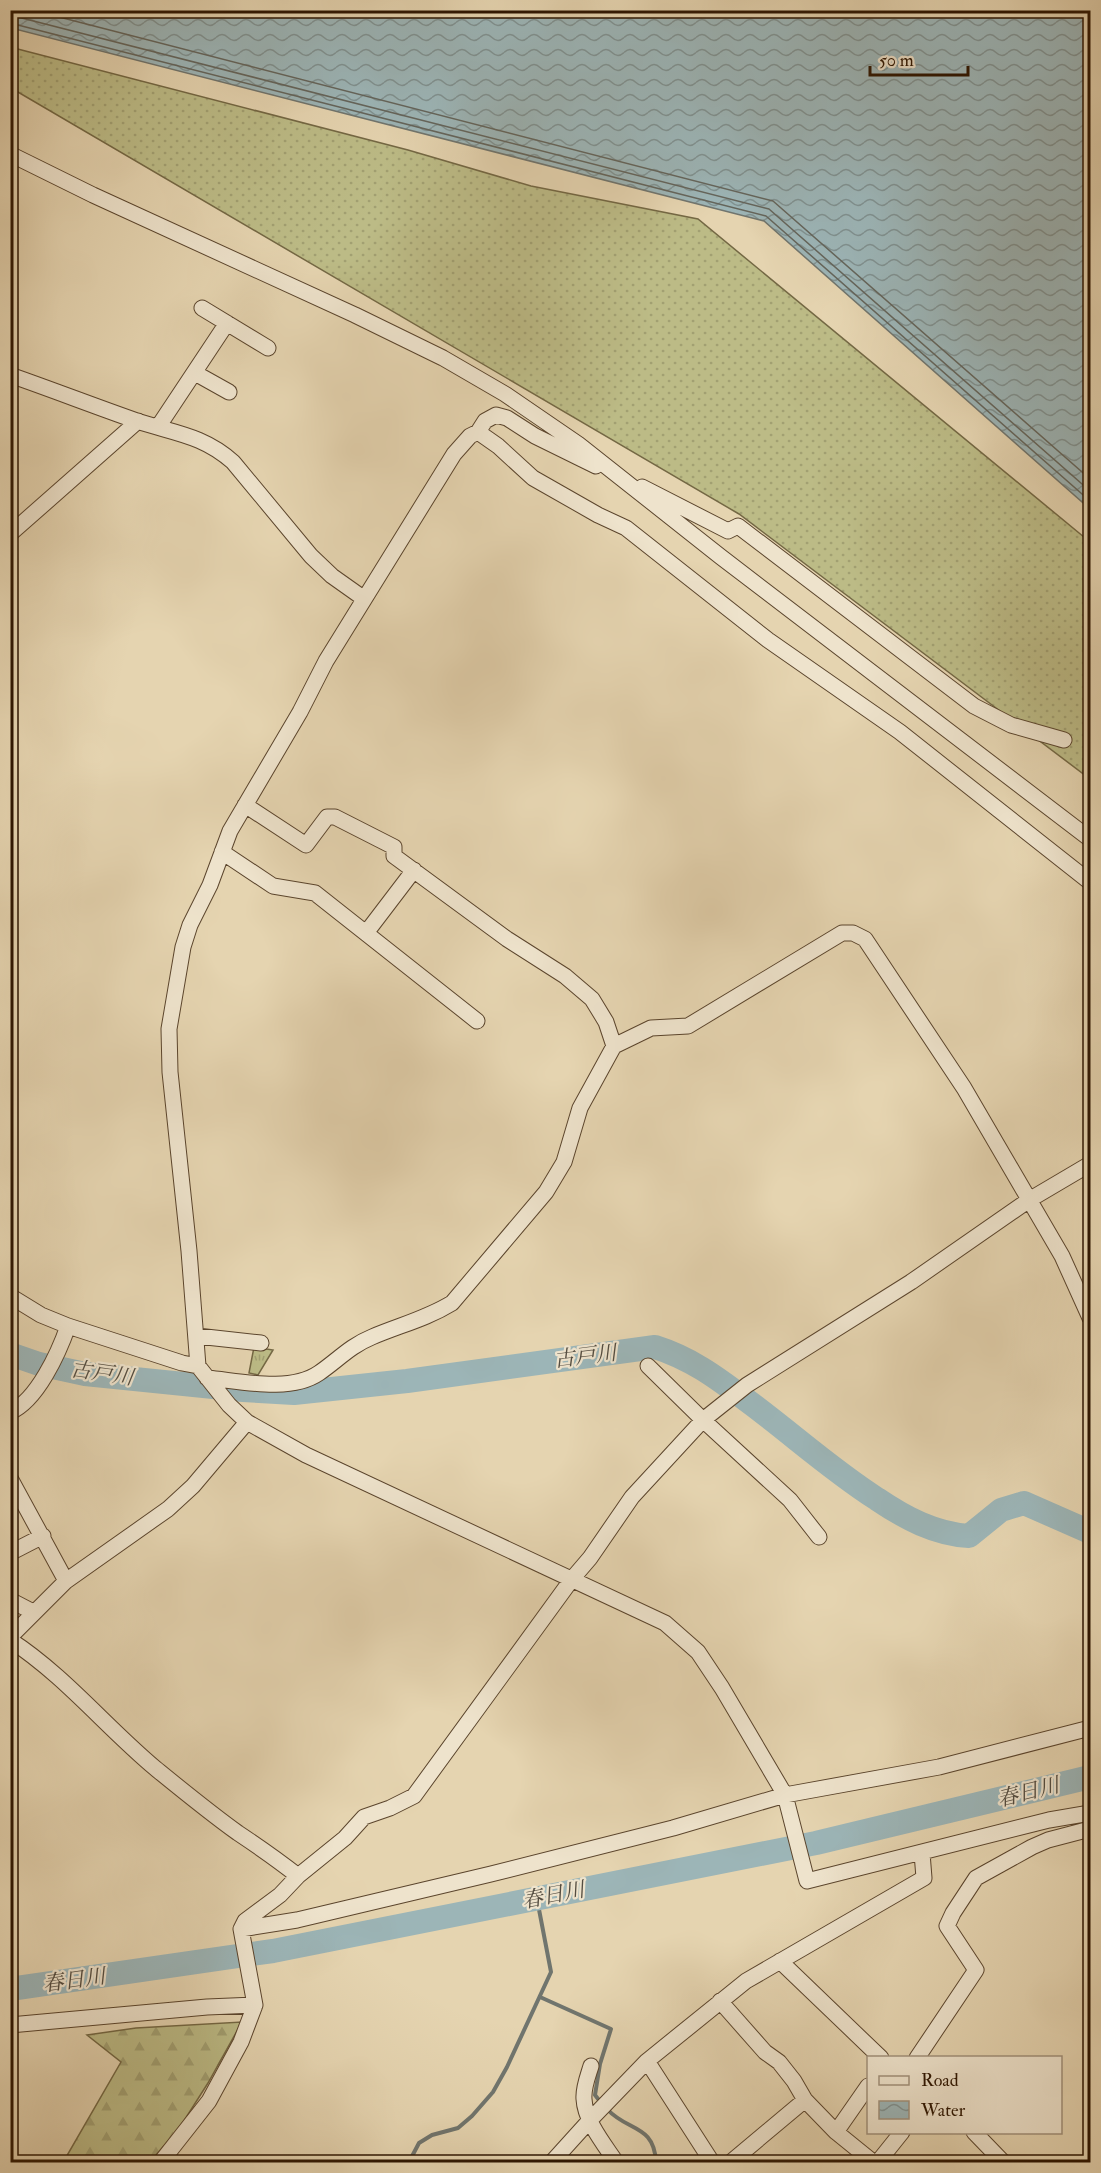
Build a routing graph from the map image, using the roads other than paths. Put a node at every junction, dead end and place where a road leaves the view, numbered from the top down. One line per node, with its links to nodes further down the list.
1 (10, 154): 11 (street)
2 (202, 308): 3 (street)
3 (227, 323): 4 (street); 5 (street)
4 (268, 348)
5 (195, 372): 7 (street); 9 (street)
6 (10, 375): 8 (street)
7 (229, 392)
8 (138, 421): 9 (street); 12 (street)
9 (158, 427): 13 (street)
10 (477, 432): 11 (street); 13 (street); 19 (street)
11 (619, 476): 14 (street); 16 (street)
12 (10, 534)
13 (363, 598): 15 (street)
14 (1064, 740)
15 (245, 805): 17 (street); 18 (street)
16 (1090, 839)
17 (222, 852): 20 (street); 28 (street)
18 (414, 870): 20 (street); 22 (street)
19 (1090, 882)
20 (366, 933): 21 (street)
21 (477, 1021)
22 (614, 1046): 24 (street); 31 (street)
23 (1090, 1164): 24 (street)
24 (1029, 1200): 26 (street); 33 (street)
25 (10, 1296): 27 (street)
26 (1090, 1318)
27 (68, 1326): 31 (street); 32 (street)
28 (197, 1336): 29 (street); 31 (street)
29 (261, 1343)
30 (648, 1366): 33 (street)
31 (202, 1372): 34 (street)
32 (10, 1412)
33 (703, 1420): 37 (street); 39 (street)
34 (247, 1422): 39 (street); 40 (street)
35 (12, 1484): 36 (street)
36 (43, 1536): 38 (street); 40 (street)
37 (819, 1537)
38 (10, 1553)
39 (572, 1579): 45 (street); 49 (street)
40 (66, 1581): 42 (street)
41 (10, 1600): 42 (street)
42 (33, 1612): 43 (street)
43 (10, 1639): 49 (street)
44 (1090, 1728): 45 (street)
45 (785, 1795): 48 (street); 50 (street)
46 (1090, 1813): 48 (street)
47 (1090, 1829): 56 (street)
48 (922, 1853): 51 (street)
49 (298, 1876): 50 (street)
50 (242, 1935): 52 (street)
51 (780, 1961): 53 (street); 55 (street)
52 (254, 1999): 54 (street); 65 (street)
53 (720, 2001): 57 (street); 60 (street)
54 (10, 2025)
55 (879, 2056)
56 (918, 2056)
57 (647, 2061): 61 (street); 68 (street)
58 (591, 2066): 61 (street)
59 (867, 2087): 62 (street)
60 (805, 2100): 62 (street); 69 (street)
61 (590, 2120): 66 (street); 67 (street)
62 (836, 2132): 70 (street)
63 (901, 2134): 71 (street)
64 (975, 2134): 72 (street)
65 (160, 2163)
66 (552, 2163)
67 (616, 2163)
68 (712, 2163)
69 (731, 2163)
70 (873, 2163)
71 (878, 2163)
72 (1003, 2163)

